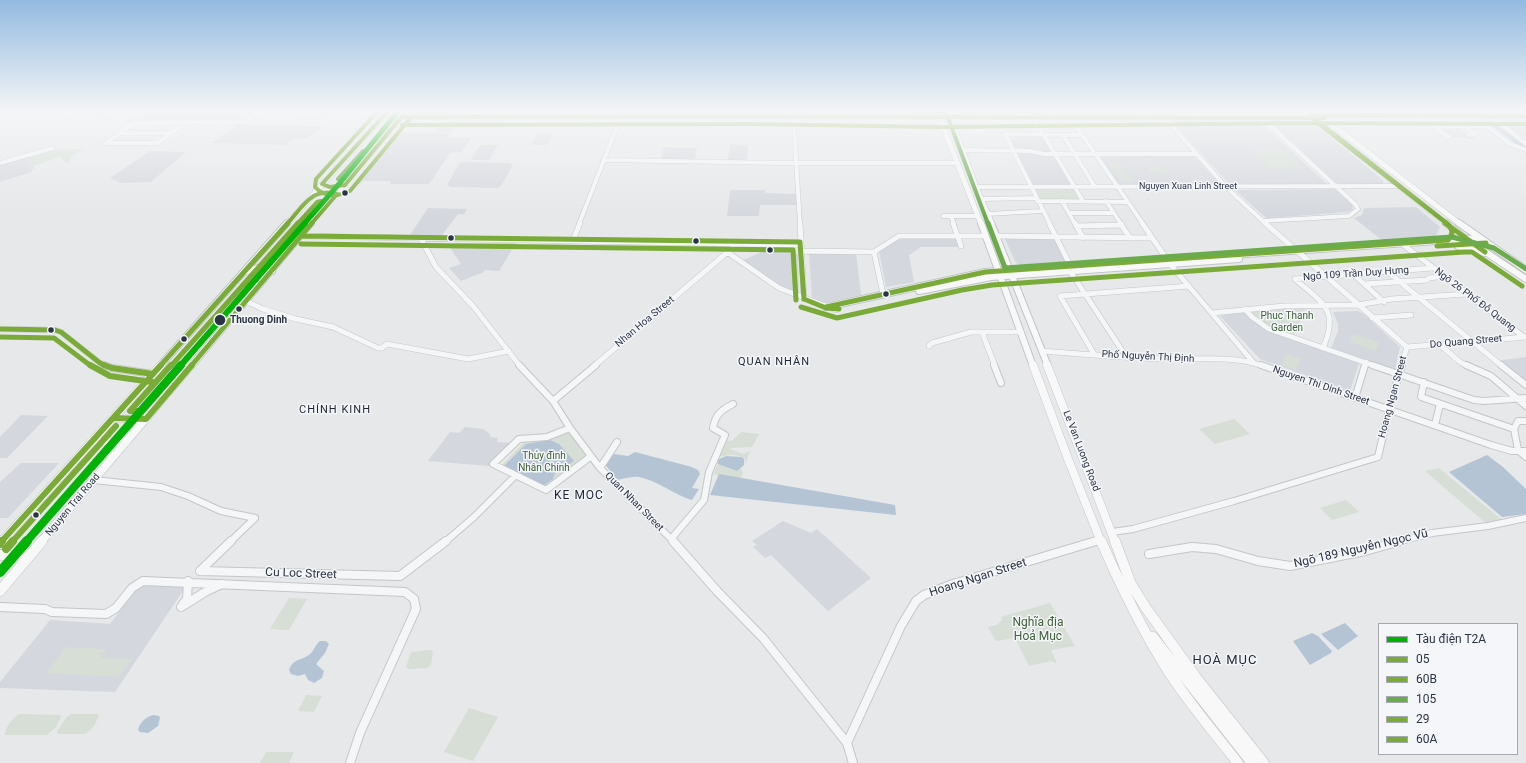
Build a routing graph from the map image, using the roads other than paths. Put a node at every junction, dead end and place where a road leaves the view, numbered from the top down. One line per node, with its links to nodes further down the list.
1 (355, 147): 26 (main road)
2 (378, 147): 27 (main road)
3 (609, 147): 22 (street)
4 (796, 147): 24 (street)
5 (951, 147): 25 (main road, Le Van Luong Road)
6 (961, 147): 16 (main road, Le Van Luong Road)
7 (1011, 147): 17 (street)
8 (1052, 147): 18 (street)
9 (1071, 147): 19 (street)
10 (1089, 147): 20 (street)
11 (1190, 147): 21 (street, Hoang Ngan Street)
12 (1293, 147): 36 (street)
13 (1351, 147): 14 (main road); 30 (main road)
14 (1361, 147): 66 (main road)
15 (53, 148): 23 (street)
16 (962, 150): 17 (street); 31 (main road, Le Van Luong Road)
17 (1012, 150): 18 (street); 28 (street)
18 (1056, 154): 19 (street); 29 (street)
19 (1076, 154): 20 (street); 33 (street)
20 (1094, 154): 21 (street); 34 (street)
21 (1196, 154): 35 (street, Hoang Ngan Street)
22 (604, 160): 24 (street); 68 (street)
23 (0, 163)
24 (797, 163): 25 (street); 75 (street)
25 (958, 163): 52 (main road, Le Van Luong Road)
26 (322, 184): 27 (main road); 38 (main road)
27 (345, 185): 37 (main road)
28 (1030, 186): 29 (street, Nguyen Xuan Linh Street); 32 (street, Nguyen Xuan Linh Street); 41 (street)
29 (1075, 186): 33 (street, Nguyen Xuan Linh Street); 43 (street)
30 (1399, 186): 36 (street, Nguyen Xuan Linh Street); 56 (main road)
31 (976, 187): 32 (street, Nguyen Xuan Linh Street); 39 (main road, Le Van Luong Road)
32 (987, 187): 40 (street)
33 (1095, 187): 34 (street, Nguyen Xuan Linh Street)
34 (1118, 187): 35 (street, Nguyen Xuan Linh Street); 45 (street)
35 (1226, 187): 36 (street, Nguyen Xuan Linh Street); 53 (street, Hoang Ngan Street)
36 (1336, 187): 53 (street)
37 (337, 194): 38 (main road); 57 (main road)
38 (312, 195): 82 (main road)
39 (982, 199): 40 (street); 49 (main road, Le Van Luong Road)
40 (992, 199): 41 (street)
41 (1037, 199): 42 (street); 46 (street)
42 (1062, 201): 43 (street); 47 (street)
43 (1083, 201): 44 (street)
44 (1106, 201): 45 (street); 48 (street)
45 (1127, 202): 65 (street)
46 (1042, 211): 49 (street); 62 (street)
47 (1069, 213): 48 (street); 55 (street)
48 (1114, 213): 54 (street)
49 (987, 214): 60 (main road, Le Van Luong Road)
50 (943, 216): 51 (street)
51 (951, 216): 52 (street); 58 (street)
52 (978, 216): 59 (main road, Le Van Luong Road)
53 (1262, 221): 80 (street, Hoang Ngan Street)
54 (1122, 225): 55 (street); 64 (street)
55 (1076, 226): 63 (street)
56 (1451, 227): 67 (main road); 70 (main road)
57 (301, 236): 61 (street); 83 (main road, Nguyen Trai Road)
58 (958, 236): 59 (street); 76 (street); 79 (street)
59 (985, 236): 93 (main road, Le Van Luong Road)
60 (997, 236): 62 (street); 91 (main road, Le Van Luong Road)
61 (420, 237): 68 (street); 126 (street, Quan Nhan Street)
62 (1056, 238): 63 (street); 85 (street)
63 (1083, 238): 64 (street)
64 (1130, 238): 65 (street)
65 (1151, 238): 84 (street)
66 (1480, 238): 67 (main road); 71 (main road)
67 (1467, 239): 70 (main road); 74 (main road)
68 (576, 240): 69 (street)
69 (683, 242): 72 (street); 75 (street)
70 (1450, 242): 73 (main road); 74 (main road); 77 (main road); 81 (main road)
71 (1486, 243): 74 (main road); 88 (main road)
72 (737, 244): 75 (street); 78 (street, Nhan Hoa Street)
73 (1401, 244): 77 (street, Ngõ 26 Phố Đỗ Quang); 80 (main road)
74 (1474, 244): 81 (main road)
75 (800, 246): 79 (street); 106 (street)
76 (961, 246)
77 (1406, 248): 80 (main road); 86 (street, Ngõ 26 Phố Đỗ Quang)
78 (727, 252): 106 (street); 142 (street, Nhan Hoa Street)
79 (874, 252): 104 (street)
80 (1298, 253): 84 (main road); 96 (street, Hoang Ngan Street)
81 (1491, 255): 98 (main road)
82 (255, 259): 83 (main road); 90 (main road)
83 (279, 262): 89 (main road, Nguyen Trai Road)
84 (1168, 262): 85 (main road); 101 (street)
85 (1070, 268): 91 (main road); 102 (street)
86 (1432, 268): 87 (street, Ngõ 109 Trần Duy Hưng); 95 (street, Ngõ 26 Phố Đỗ Quang)
87 (1419, 270): 92 (street, Ngõ 109 Trần Duy Hưng); 97 (street)
88 (1526, 270)
89 (272, 271): 90 (main road); 107 (main road, Nguyen Trai Road)
90 (244, 272): 133 (main road)
91 (1012, 272): 93 (main road); 127 (main road, Le Van Luong Road)
92 (1388, 272): 94 (street, Ngõ 109 Trần Duy Hưng); 99 (street)
93 (999, 273): 104 (main road); 119 (main road, Le Van Luong Road)
94 (1353, 274): 96 (street, Ngõ 109 Trần Duy Hưng); 100 (street)
95 (1444, 276): 97 (street); 103 (street, Ngõ 26 Phố Đỗ Quang)
96 (1325, 277): 109 (street, Hoang Ngan Street); 110 (street, Ngõ 109 Trần Duy Hưng)
97 (1429, 278): 99 (street)
98 (1526, 279)
99 (1400, 283): 100 (street); 105 (street)
100 (1365, 284): 108 (street)
101 (1189, 286): 102 (street); 114 (street)
102 (1085, 294): 128 (street); 129 (street)
103 (1467, 294): 105 (street); 120 (street, Ngõ 26 Phố Đỗ Quang)
104 (884, 296): 111 (main road); 113 (main road)
105 (1417, 298): 108 (street); 121 (street)
106 (804, 299): 111 (street)
107 (246, 301): 126 (street); 148 (main road, Nguyen Trai Road)
108 (1384, 302): 109 (street)
109 (1356, 304): 110 (street); 116 (street, Hoang Ngan Street)
110 (1323, 306): 112 (street); 125 (street)
111 (826, 307): 113 (street)
112 (1245, 309): 114 (street); 125 (street)
113 (836, 310)
114 (1212, 312): 130 (street)
115 (1411, 315): 116 (street)
116 (1372, 318): 124 (street, Hoang Ngan Street)
117 (0, 329): 133 (street)
118 (982, 332): 119 (street); 123 (street); 135 (street)
119 (1021, 332): 138 (main road, Le Van Luong Road)
120 (1525, 337): 121 (street, Do Quang Street)
121 (1473, 342): 122 (street, Do Quang Street); 136 (street)
122 (1439, 344): 124 (street, Do Quang Street); 141 (street)
123 (929, 346)
124 (1407, 347): 132 (street, Hoang Ngan Street)
125 (1323, 348): 131 (street)
126 (509, 351): 142 (street, Quan Nhan Street)
127 (1042, 351): 128 (street, Phố Nguyễn Thị Định); 137 (main road, Le Van Luong Road)
128 (1094, 354): 129 (street, Phố Nguyễn Thị Định)
129 (1125, 356): 130 (street, Phố Nguyễn Thị Định)
130 (1253, 362): 139 (street, Nguyen Thi Dinh Street)
131 (1366, 362): 132 (street); 139 (street)
132 (1399, 373): 134 (street); 146 (street, Hoang Ngan Street)
133 (152, 374): 147 (main road)
134 (1424, 382): 141 (street); 144 (street)
135 (1001, 383)
136 (1526, 385)
137 (1057, 389): 138 (main road); 164 (main road, Le Van Luong Road)
138 (1043, 390): 166 (main road, Le Van Luong Road)
139 (1355, 398): 146 (street, Nguyen Thi Dinh Street)
140 (1526, 398): 141 (street)
141 (1517, 399): 145 (street)
142 (553, 401): 151 (street, Quan Nhan Street)
143 (734, 404): 165 (street)
144 (1440, 404): 150 (street); 152 (street)
145 (1526, 406)
146 (1389, 409): 150 (street, Nguyen Thi Dinh Street); 164 (street, Hoang Ngan Street)
147 (112, 418): 148 (main road); 153 (main road)
148 (146, 419): 155 (main road, Nguyen Trai Road)
149 (1526, 421): 152 (street)
150 (1435, 425): 156 (street, Nguyen Thi Dinh Street)
151 (570, 428): 158 (street, Quan Nhan Street); 161 (street)
152 (1514, 429): 156 (street)
153 (92, 441): 155 (main road); 167 (main road)
154 (617, 442): 160 (street)
155 (125, 443): 162 (main road, Nguyen Trai Road)
156 (1518, 450): 157 (street, Nguyen Thi Dinh Street); 159 (street)
157 (1526, 452)
158 (590, 457): 160 (street, Quan Nhan Street); 161 (street)
159 (1526, 457)
160 (600, 468): 165 (street, Quan Nhan Street)
161 (515, 476): 162 (street, Cu Loc Street)
162 (94, 480): 170 (main road, Nguyen Trai Road)
163 (1526, 518): 168 (street, Ngõ 189 Nguyễn Ngọc Vũ)
164 (1112, 532): 175 (main road, Le Van Luong Road)
165 (671, 539): 178 (street, Quan Nhan Street)
166 (1101, 540): 176 (main road, Le Van Luong Road); 178 (street, Hoang Ngan Street)
167 (0, 544)
168 (1149, 554)
169 (0, 555): 170 (main road)
170 (28, 558): 173 (main road, Nguyen Trai Road)
171 (188, 582): 172 (street); 172 (street); 174 (street)
172 (224, 583): 179 (street)
173 (0, 591)
174 (0, 608)
175 (1155, 622): 177 (main road); 183 (main road, Le Van Luong Road)
176 (1142, 625): 177 (main road); 181 (main road, Le Van Luong Road)
177 (1162, 648): 182 (main road)
178 (847, 743): 180 (street, Quan Nhan Street)
179 (350, 763)
180 (853, 763)
181 (1238, 763)
182 (1252, 763)
183 (1264, 763)

